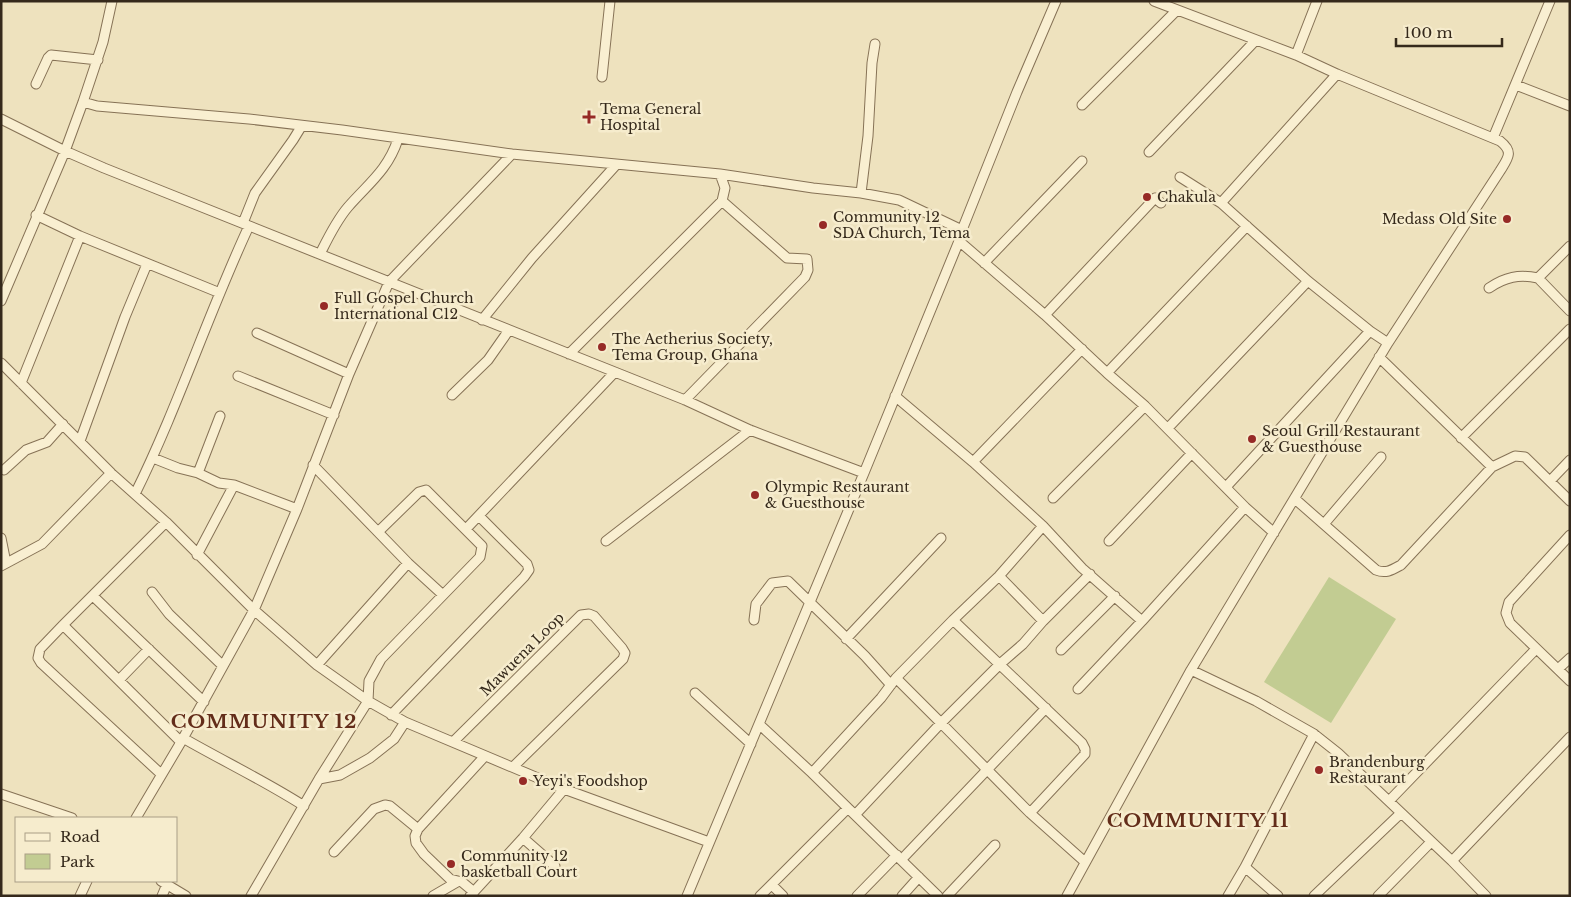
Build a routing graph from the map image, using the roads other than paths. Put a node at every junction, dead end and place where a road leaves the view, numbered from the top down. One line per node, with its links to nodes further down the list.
1 (112, 1): 11 (street)
2 (610, 1): 13 (street)
3 (1056, 1): 37 (street)
4 (1154, 1): 7 (street)
5 (1316, 1): 10 (street)
6 (1550, 1): 15 (street)
7 (1177, 10): 8 (street); 17 (street)
8 (1256, 40): 10 (street); 24 (street)
9 (875, 44): 30 (street)
10 (1296, 55): 12 (street)
11 (98, 60): 14 (street); 16 (street)
12 (1337, 74): 21 (street); 33 (street)
13 (602, 77)
14 (36, 84)
15 (1516, 85): 18 (street); 21 (street)
16 (83, 102): 20 (street); 23 (street)
17 (1082, 105)
18 (1570, 106)
19 (1, 119): 23 (street)
20 (301, 127): 22 (street); 35 (street)
21 (1493, 138): 57 (street)
22 (398, 139): 25 (street); 41 (street)
23 (64, 151): 34 (street); 35 (street)
24 (1149, 152)
25 (512, 154): 27 (street); 46 (street)
26 (1082, 162): 42 (street)
27 (616, 165): 28 (street); 52 (street)
28 (720, 174): 30 (street); 31 (street)
29 (1180, 177): 33 (street)
30 (861, 193): 37 (street)
31 (722, 201): 59 (street); 69 (street)
32 (1160, 203): 51 (street)
33 (1221, 203): 36 (street)
34 (36, 216): 38 (street); 49 (street)
35 (246, 224): 41 (street); 48 (street)
36 (1247, 226): 45 (street); 63 (street)
37 (962, 230): 39 (street)
38 (80, 236): 43 (street); 66 (street)
39 (959, 241): 42 (street); 68 (street)
40 (1570, 246): 44 (street)
41 (320, 254): 46 (street)
42 (984, 263): 51 (street)
43 (147, 264): 48 (street); 77 (street)
44 (1538, 278): 47 (street); 50 (street)
45 (1308, 280): 55 (street); 74 (street)
46 (390, 282): 52 (street); 64 (street)
47 (1489, 288)
48 (220, 293): 80 (street)
49 (1, 301)
50 (1570, 311)
51 (1045, 315): 58 (street)
52 (482, 320): 54 (street)
53 (1570, 329): 76 (street)
54 (508, 330): 59 (street); 67 (street)
55 (1370, 331): 57 (street); 91 (street)
56 (257, 333): 64 (street)
57 (1388, 343): 60 (street)
58 (1082, 349): 63 (street); 82 (street)
59 (569, 354): 62 (street)
60 (1380, 357): 76 (street); 94 (street)
61 (1, 363): 66 (street)
62 (614, 373): 69 (street); 98 (street)
63 (1107, 373): 70 (street)
64 (350, 374): 72 (street)
65 (238, 376): 72 (street)
66 (21, 383): 73 (street)
67 (452, 396)
68 (896, 396): 82 (street); 88 (street)
69 (685, 400): 75 (street)
70 (1145, 406): 74 (street); 93 (street)
71 (220, 416): 87 (street)
72 (334, 416): 83 (street)
73 (63, 424): 77 (street); 85 (street)
74 (1168, 428): 78 (street)
75 (750, 430): 88 (street); 108 (street)
76 (1461, 438): 84 (street)
77 (80, 441): 86 (street)
78 (1192, 454): 91 (street); 109 (street)
79 (1381, 457): 100 (street)
80 (153, 458): 87 (street); 92 (street)
81 (1570, 460): 89 (street)
82 (973, 462): 101 (street)
83 (313, 465): 97 (street); 103 (street)
84 (1492, 467): 89 (street); 100 (street)
85 (4, 470)
86 (111, 473): 92 (street); 112 (street)
87 (198, 473): 90 (street)
88 (864, 473): 119 (street)
89 (1550, 481): 95 (street)
90 (234, 485): 97 (street); 110 (street)
91 (1226, 486): 96 (street)
92 (135, 494): 99 (street)
93 (1053, 498)
94 (1295, 499): 100 (street); 104 (street)
95 (1570, 501)
96 (1245, 507): 104 (street); 124 (street)
97 (296, 509): 120 (street)
98 (479, 516): 102 (street); 144 (street)
99 (166, 522): 110 (street); 117 (street)
100 (1324, 524)
101 (1044, 526): 113 (street); 114 (street)
102 (466, 529): 103 (street); 116 (street)
103 (378, 532): 111 (street)
104 (1274, 533): 135 (street)
105 (1570, 535): 128 (street)
106 (1, 538): 112 (street)
107 (942, 538): 126 (street)
108 (606, 541)
109 (1109, 541)
110 (197, 555): 120 (street)
111 (408, 563): 116 (street); 132 (street)
112 (4, 565)
113 (1090, 574): 118 (street); 123 (street)
114 (999, 576): 122 (street); 123 (street)
115 (152, 592): 133 (street)
116 (443, 595): 141 (street)
117 (93, 596): 125 (street); 127 (street)
118 (1115, 596): 124 (street); 129 (street)
119 (809, 603): 121 (street); 126 (street); 147 (street)
120 (254, 610): 132 (street); 133 (street)
121 (754, 620)
122 (953, 620): 131 (street); 137 (street)
123 (1043, 621): 131 (street)
124 (1142, 621): 139 (street)
125 (63, 625): 136 (street); 157 (street)
126 (846, 638): 137 (street)
127 (149, 648): 136 (street); 142 (street)
128 (1536, 649): 134 (street); 161 (street)
129 (1061, 650)
130 (1570, 658): 134 (street)
131 (1000, 664): 143 (street); 146 (street)
132 (317, 665): 141 (street)
133 (223, 666): 142 (street)
134 (1558, 669): 138 (street)
135 (1191, 670): 148 (street); 176 (street)
136 (119, 680): 150 (street)
137 (894, 682): 146 (street); 156 (street)
138 (1570, 682)
139 (1078, 689)
140 (695, 693): 152 (street)
141 (368, 701): 144 (street); 158 (street)
142 (204, 702): 150 (street)
143 (1046, 708): 155 (street); 164 (street)
144 (391, 715): 145 (street)
145 (405, 722): 151 (street); 158 (street)
146 (941, 723): 155 (street); 163 (street)
147 (760, 725): 152 (street); 156 (street)
148 (1314, 734): 161 (street); 178 (street)
149 (1570, 737): 175 (street)
150 (182, 740): 157 (street); 162 (street)
151 (453, 742): 153 (street); 154 (street, Mawuena Loop)
152 (751, 744): 170 (street)
153 (485, 756): 154 (street); 168 (street)
154 (513, 767): 159 (street)
155 (987, 769): 164 (street); 174 (street)
156 (812, 773): 163 (street)
157 (161, 774): 167 (street)
158 (320, 779): 162 (street)
159 (564, 789): 169 (street); 170 (street)
160 (1, 794): 166 (street)
161 (1390, 802): 165 (street)
162 (304, 806): 188 (street)
163 (851, 812): 174 (street); 183 (street)
164 (1030, 813): 176 (street)
165 (1401, 813): 171 (street); 200 (street)
166 (69, 817)
167 (137, 817)
168 (418, 829): 173 (street); 182 (street)
169 (523, 838): 177 (street); 184 (street)
170 (709, 842): 190 (street)
171 (1431, 842): 175 (street); 201 (street)
172 (995, 845): 196 (street)
173 (334, 852)
174 (899, 857): 179 (street); 193 (street)
175 (1452, 861): 202 (street)
176 (1086, 862): 197 (street)
177 (556, 866)
178 (1245, 867): 198 (street); 199 (street)
179 (919, 877): 194 (street); 195 (street)
180 (87, 882): 185 (street)
181 (164, 882): 186 (street); 187 (street)
182 (457, 882): 184 (street); 189 (street)
183 (772, 885): 191 (street); 192 (street)
184 (472, 894)
185 (80, 896)
186 (162, 896)
187 (186, 896)
188 (251, 896)
189 (433, 896)
190 (687, 896)
191 (760, 896)
192 (783, 896)
193 (857, 896)
194 (902, 896)
195 (938, 896)
196 (947, 896)
197 (1067, 896)
198 (1228, 896)
199 (1278, 896)
200 (1314, 896)
201 (1378, 896)
202 (1486, 896)

